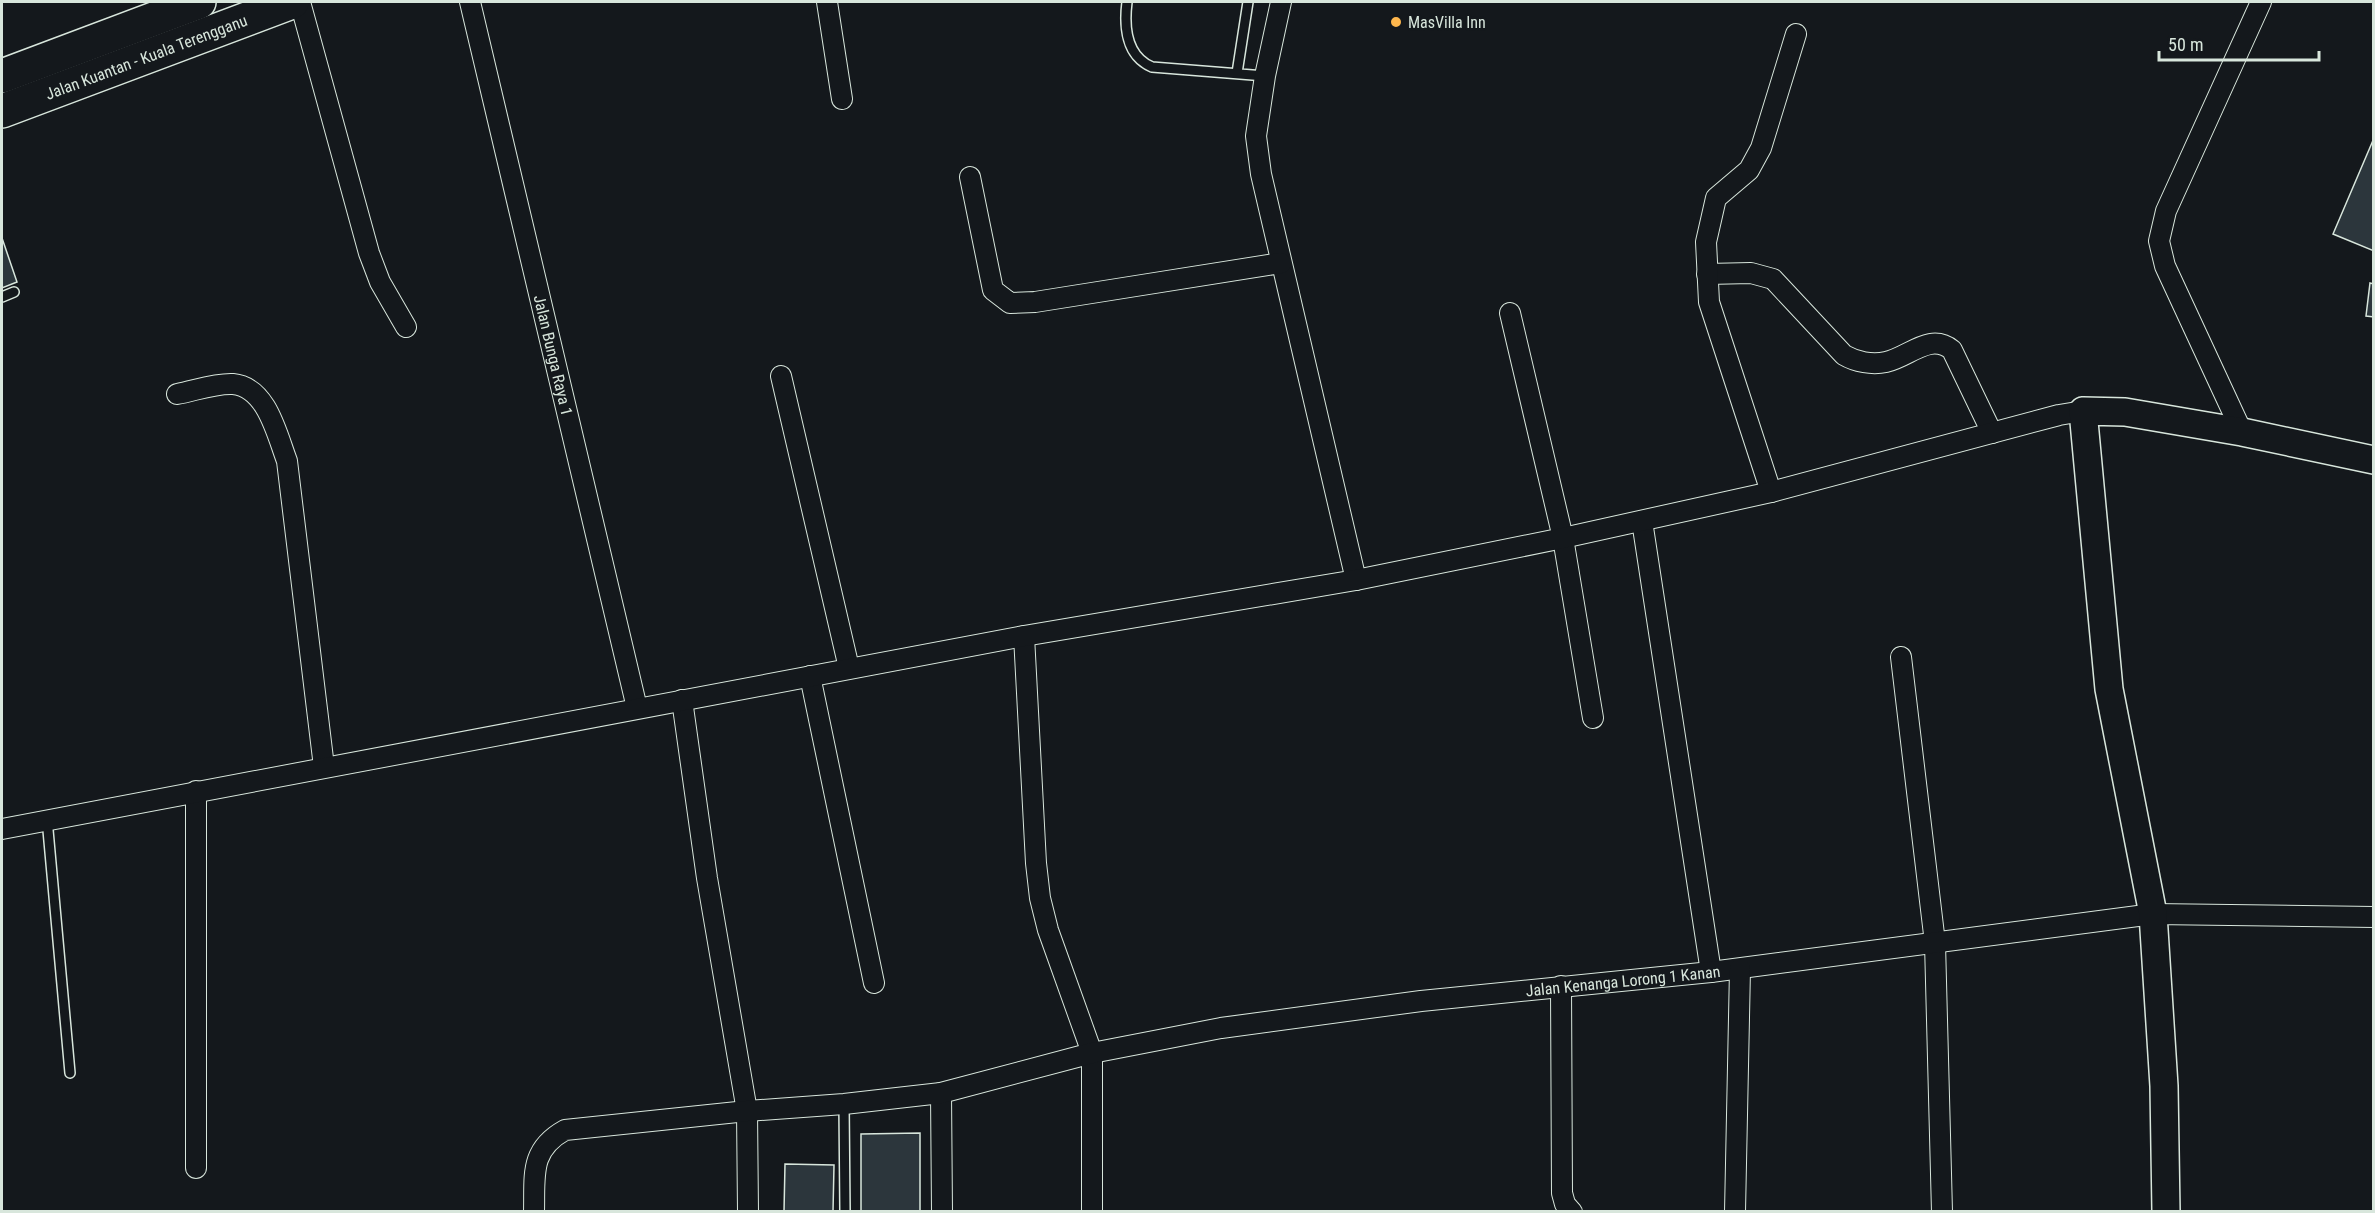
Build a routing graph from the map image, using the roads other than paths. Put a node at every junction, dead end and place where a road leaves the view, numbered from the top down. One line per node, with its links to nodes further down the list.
1 (199, 2): 12 (highway, Jalan Kuantan - Kuala Terengganu)
2 (292, 2): 15 (highway, Jalan Kuantan - Kuala Terengganu)
3 (300, 2): 22 (street)
4 (470, 2): 38 (street, Jalan Bunga Raya 1)
5 (827, 2): 14 (street)
6 (1126, 2): 11 (lane)
7 (1248, 2): 11 (lane)
8 (1281, 2): 13 (street)
9 (2261, 2): 26 (street)
10 (1796, 34): 18 (street)
11 (1237, 73): 13 (lane)
12 (2, 76)
13 (1265, 76): 17 (street)
14 (842, 99)
15 (2, 111)
16 (970, 177): 17 (street)
17 (1281, 263): 32 (street)
18 (1707, 274): 27 (street); 29 (street)
19 (14, 292): 20 (lane)
20 (2, 297)
21 (1510, 313): 31 (street)
22 (406, 327)
23 (781, 376): 35 (street)
24 (177, 394): 40 (street)
25 (2083, 411): 26 (street); 27 (street); 44 (street)
26 (2242, 432): 28 (street)
27 (1992, 433): 29 (street)
28 (2373, 460)
29 (1770, 492): 30 (street)
30 (1642, 521): 31 (street); 48 (street)
31 (1563, 538): 32 (street); 39 (street)
32 (1356, 580): 33 (street)
33 (1024, 636): 35 (street); 51 (street)
34 (1901, 657): 46 (street)
35 (849, 668): 36 (street)
36 (810, 676): 37 (street); 49 (street)
37 (682, 700): 38 (street); 55 (street)
38 (637, 708): 40 (street)
39 (1593, 718)
40 (324, 767): 41 (street)
41 (196, 791): 42 (street); 56 (street)
42 (47, 819): 43 (street); 52 (lane)
43 (2, 829)
44 (2153, 914): 45 (street, Jalan Kenanga Lorong 1 Kanan); 46 (street, Jalan Kenanga Lorong 1 Kanan); 65 (street)
45 (2373, 917)
46 (1935, 943): 47 (street, Jalan Kenanga Lorong 1 Kanan); 64 (street)
47 (1740, 969): 48 (street, Jalan Kenanga Lorong 1 Kanan); 63 (street)
48 (1711, 972): 50 (street, Jalan Kenanga Lorong 1 Kanan)
49 (874, 982)
50 (1561, 986): 51 (street, Jalan Kenanga Lorong 1 Kanan); 62 (street)
51 (1092, 1053): 53 (street, Jalan Kenanga Lorong 1 Kanan); 61 (street)
52 (70, 1073)
53 (941, 1093): 54 (street, Jalan Kenanga Lorong 1 Kanan); 60 (street)
54 (843, 1104): 55 (street, Jalan Kenanga Lorong 1 Kanan); 59 (lane)
55 (747, 1112): 57 (street, Jalan Kenanga Lorong 1 Kanan); 58 (street)
56 (196, 1168)
57 (534, 1212)
58 (748, 1212)
59 (845, 1212)
60 (942, 1212)
61 (1092, 1212)
62 (1572, 1212)
63 (1735, 1212)
64 (1942, 1212)
65 (2166, 1212)

